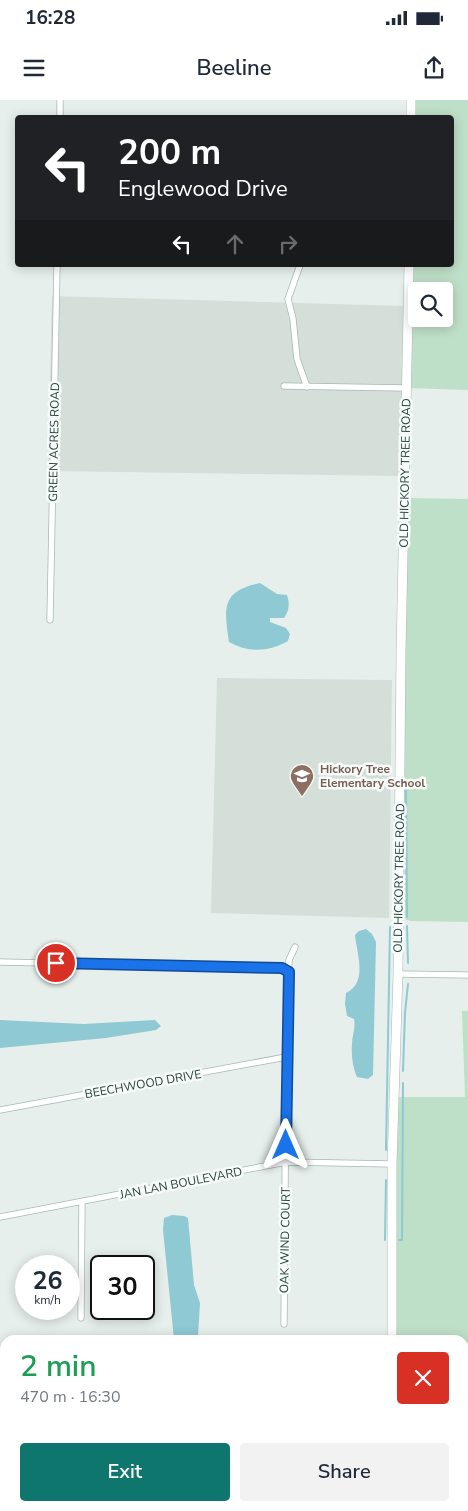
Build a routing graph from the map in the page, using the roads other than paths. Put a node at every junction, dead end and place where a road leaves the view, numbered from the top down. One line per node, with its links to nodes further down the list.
1 (60, 100): 3 (street)
2 (411, 100): 4 (street)
3 (60, 115)
4 (411, 115)
5 (57, 267): 11 (street, GREEN ACRES ROAD)
6 (299, 267): 9 (street)
7 (409, 267): 10 (street, OLD HICKORY TREE ROAD)
8 (284, 386): 9 (street)
9 (307, 386): 10 (street)
10 (406, 388): 15 (street, OLD HICKORY TREE ROAD)
11 (50, 620)
12 (295, 947): 14 (street, OAK WIND COURT)
13 (0, 962): 14 (street)
14 (289, 972): 17 (street, OAK WIND COURT)
15 (398, 974): 16 (street); 20 (street, OLD HICKORY TREE ROAD)
16 (468, 975)
17 (286, 1057): 18 (street, BEECHWOOD DRIVE); 19 (street, OAK WIND COURT)
18 (0, 1110)
19 (286, 1162): 20 (street, JAN LAN BOULEVARD); 21 (street, JAN LAN BOULEVARD); 24 (street, OAK WIND COURT)
20 (392, 1164): 25 (street, OLD HICKORY TREE ROAD)
21 (82, 1202): 22 (street, JAN LAN BOULEVARD); 23 (street)
22 (0, 1217)
23 (81, 1318)
24 (284, 1324)
25 (392, 1335)

